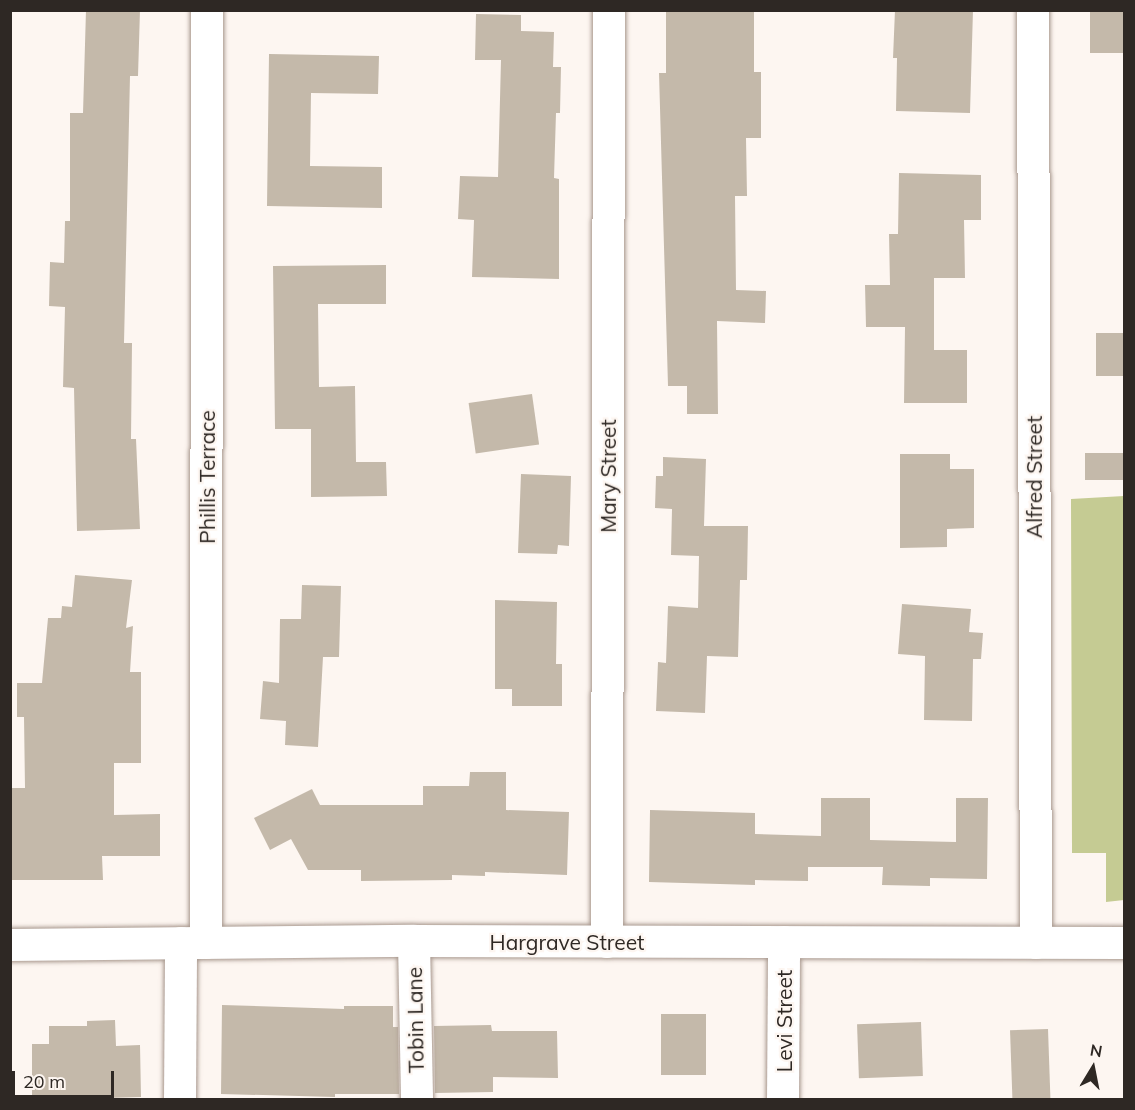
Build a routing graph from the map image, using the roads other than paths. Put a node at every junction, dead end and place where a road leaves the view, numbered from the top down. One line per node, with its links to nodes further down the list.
1 (207, 10): 7 (street, Phillis Terrace)
2 (609, 10): 5 (street, Mary Street)
3 (1033, 10): 8 (street, Alfred Street)
4 (414, 942): 5 (street, Hargrave Street); 7 (street, Hargrave Street); 12 (street, Tobin Lane)
5 (607, 942): 6 (street, Hargrave Street)
6 (784, 942): 8 (street, Hargrave Street); 13 (street, Levi Street)
7 (194, 943): 10 (street, Hargrave Street); 11 (street, Phillis Terrace)
8 (1036, 943): 9 (street, Hargrave Street)
9 (1125, 943)
10 (10, 945)
11 (180, 1100)
12 (417, 1100)
13 (783, 1100)

